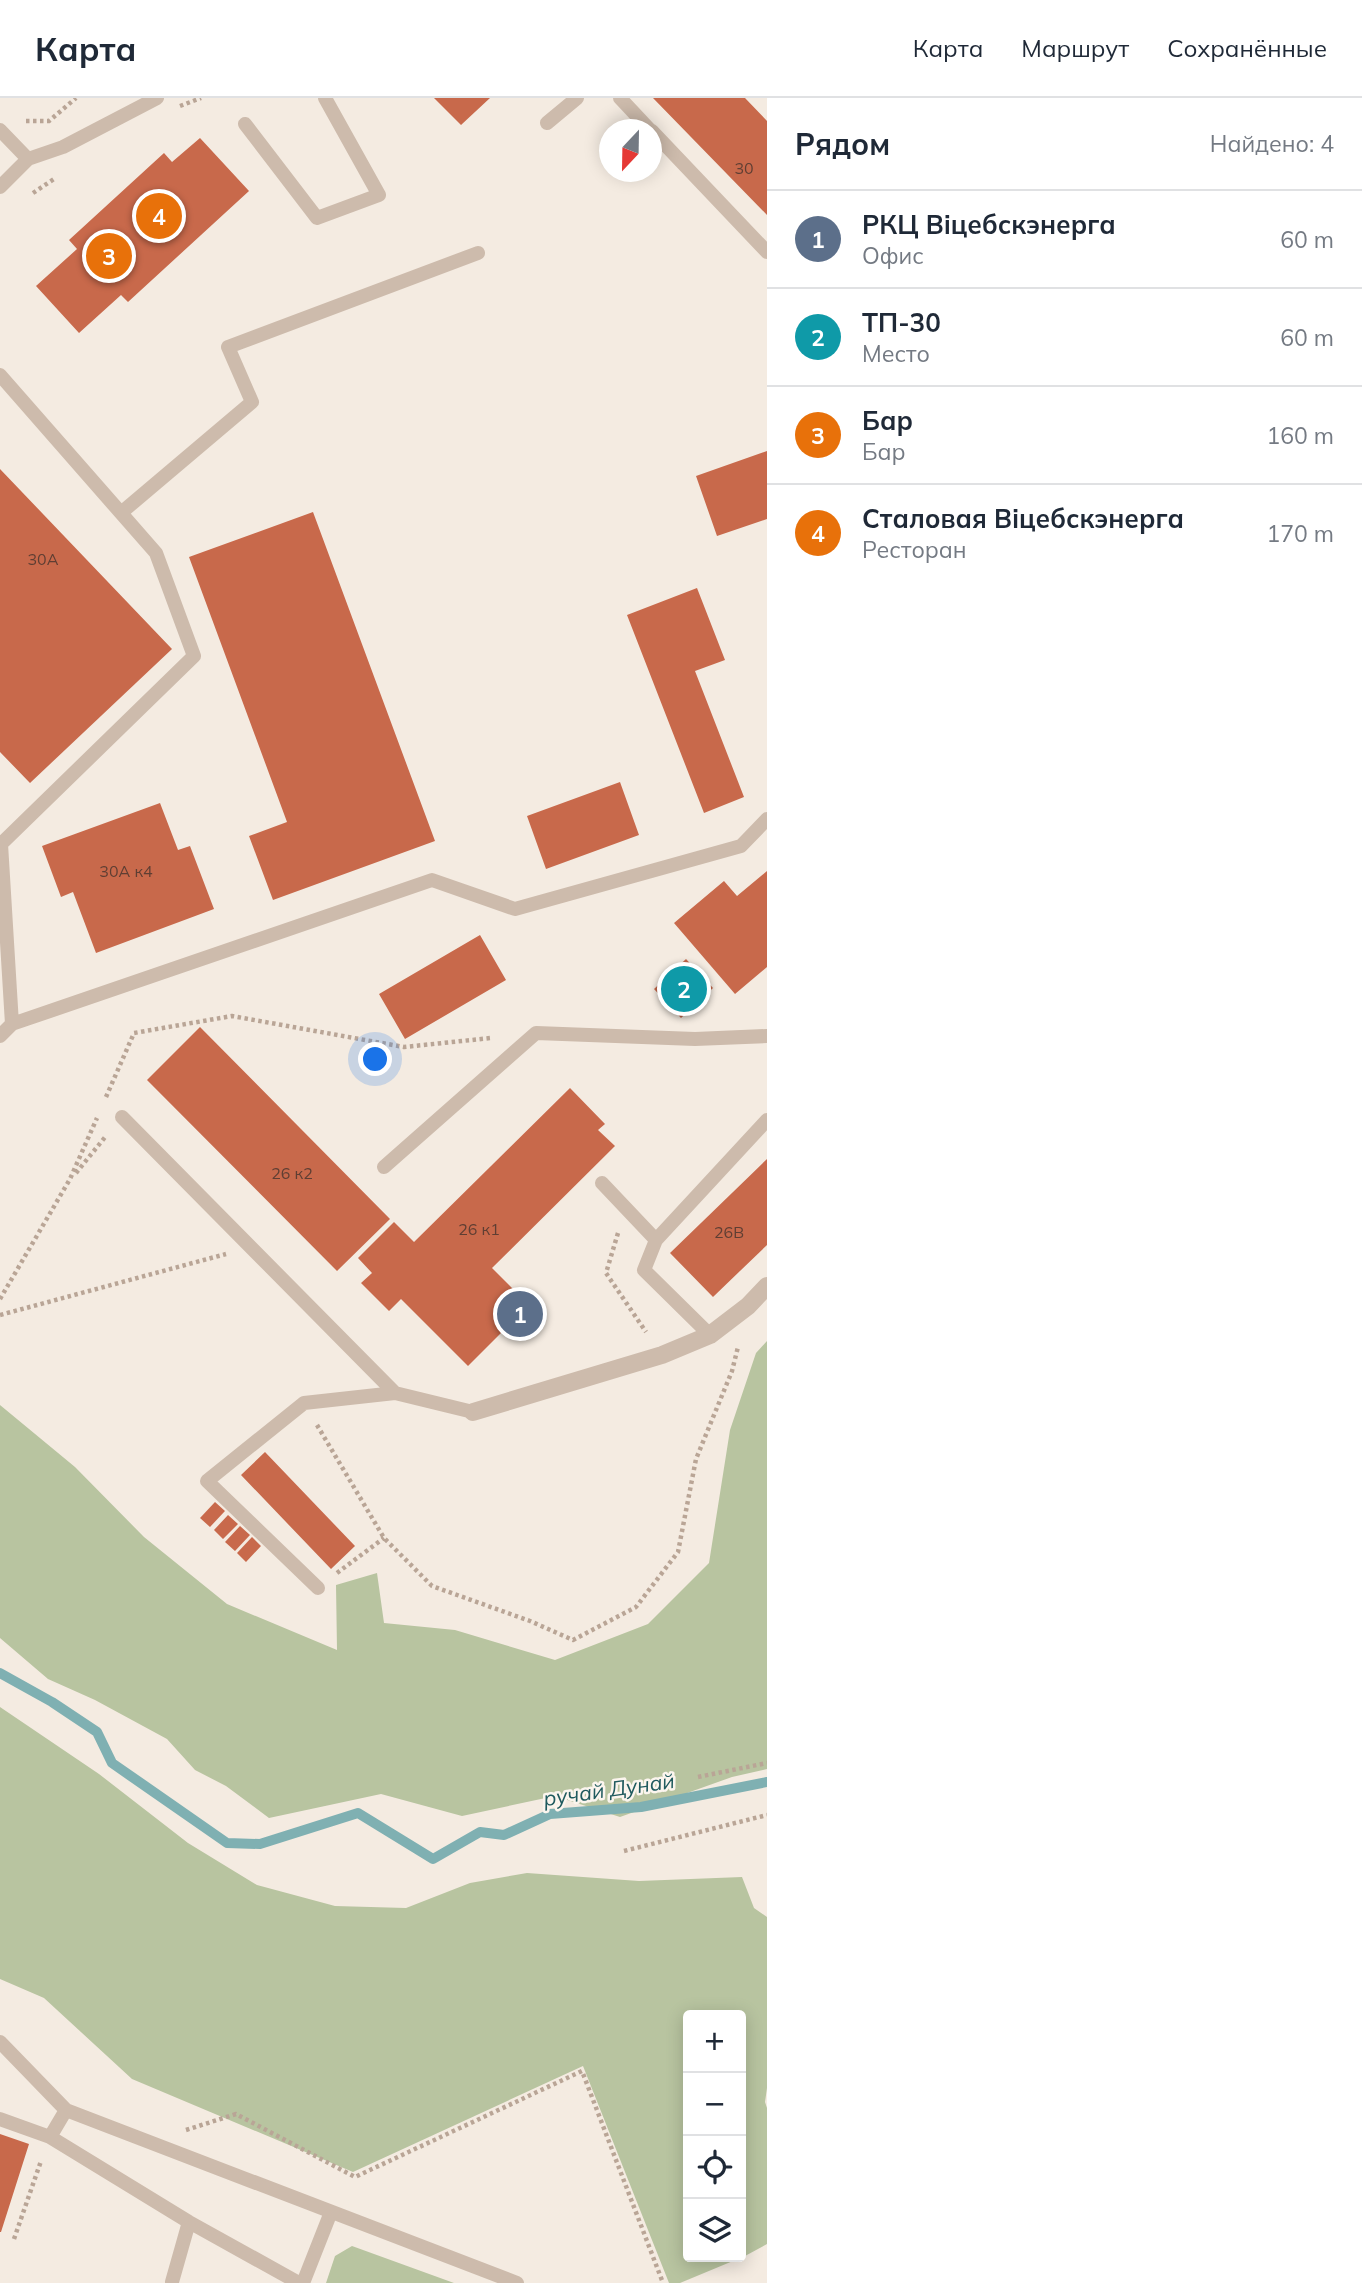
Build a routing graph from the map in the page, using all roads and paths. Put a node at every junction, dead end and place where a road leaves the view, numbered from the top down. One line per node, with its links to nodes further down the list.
1 (76, 98): 7 (path)
2 (157, 98): 12 (lane)
3 (325, 98): 9 (lane)
4 (577, 98): 8 (lane)
5 (620, 98): 6 (lane)
6 (640, 119)
7 (24, 121)
8 (547, 123)
9 (245, 124)
10 (0, 130): 12 (lane)
11 (662, 142): 14 (lane)
12 (28, 159): 13 (lane)
13 (0, 187)
14 (767, 252)
15 (478, 253): 17 (lane)
16 (0, 375): 17 (lane)
17 (122, 512): 19 (lane)
18 (767, 819): 20 (lane)
19 (1, 845): 20 (lane)
20 (12, 1024): 22 (lane)
21 (536, 1033): 23 (lane); 26 (lane); 27 (path)
22 (0, 1036)
23 (767, 1036)
24 (122, 1118): 27 (path); 30 (lane)
25 (767, 1120): 29 (lane)
26 (384, 1167)
27 (70, 1178): 32 (path)
28 (602, 1183): 29 (lane)
29 (656, 1240): 35 (lane)
30 (251, 1248): 34 (path); 36 (lane)
31 (767, 1286): 33 (street)
32 (0, 1299)
33 (748, 1306): 35 (street); 39 (path)
34 (0, 1315)
35 (710, 1335): 38 (street)
36 (395, 1393): 37 (lane); 38 (lane)
37 (304, 1403): 39 (path); 40 (lane)
38 (473, 1412)
39 (384, 1538): 40 (path)
40 (318, 1588)
41 (767, 1763): 42 (path)
42 (698, 1777)
43 (767, 1815): 44 (path)
44 (624, 1851)
45 (0, 2042): 46 (lane)
46 (66, 2110): 48 (lane); 49 (lane)
47 (0, 2119): 48 (lane)
48 (50, 2137): 51 (lane); 52 (path)
49 (149, 2142): 50 (lane); 56 (path)
50 (331, 2212): 54 (lane); 55 (lane)
51 (190, 2222): 53 (lane); 54 (lane)
52 (14, 2239)
53 (172, 2282)
54 (301, 2283)
55 (517, 2283)
56 (663, 2283)

